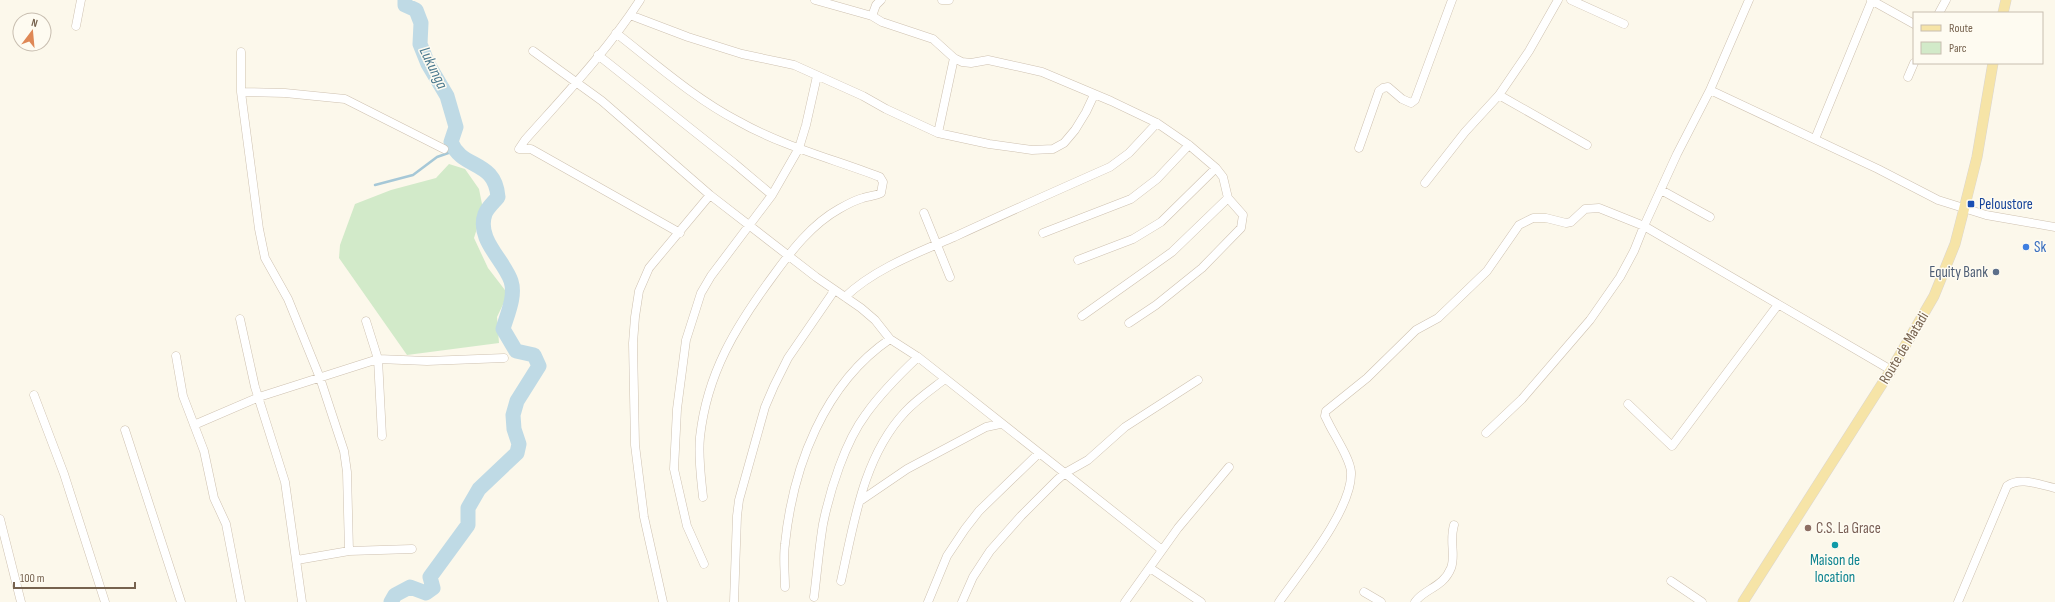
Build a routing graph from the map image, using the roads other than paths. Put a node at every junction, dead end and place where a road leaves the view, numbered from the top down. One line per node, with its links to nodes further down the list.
1 (81, 0): 20 (street)
2 (640, 0): 16 (street)
3 (815, 0): 17 (street)
4 (881, 0): 17 (street)
5 (942, 0): 6 (street)
6 (949, 0)
7 (1452, 0): 41 (street)
8 (1558, 0): 34 (street)
9 (1572, 0): 19 (street)
10 (1749, 0): 31 (street)
11 (1872, 0): 18 (street); 37 (street)
12 (1946, 0): 14 (street)
13 (2006, 0): 15 (main road)
14 (1940, 12)
15 (2003, 12)
16 (630, 15): 21 (street); 28 (street)
17 (872, 16): 25 (street)
18 (1913, 23)
19 (1624, 24)
20 (76, 26)
21 (616, 33): 24 (street); 40 (street)
22 (533, 51): 30 (street)
23 (241, 52): 32 (street)
24 (598, 55): 30 (street); 47 (street)
25 (954, 58): 33 (street); 36 (street)
26 (1914, 64): 29 (street)
27 (1992, 64): 49 (main road, Route de Matadi)
28 (817, 76): 36 (street); 40 (street)
29 (1908, 77)
30 (577, 82): 46 (street); 55 (street)
31 (1710, 90): 37 (street); 45 (street)
32 (241, 92): 42 (street); 74 (street)
33 (1094, 95): 35 (street); 36 (street)
34 (1499, 95): 39 (street); 44 (street)
35 (1157, 123): 38 (street); 57 (street)
36 (938, 133)
37 (1815, 140): 49 (street)
38 (1189, 145): 43 (street); 56 (street)
39 (1587, 145)
40 (799, 148): 47 (street); 58 (street)
41 (1359, 148)
42 (444, 149)
43 (1216, 168): 48 (street); 59 (street)
44 (1425, 183)
45 (1661, 190): 51 (street); 53 (street)
46 (710, 195): 52 (street); 55 (street)
47 (772, 195): 52 (street)
48 (1228, 198): 64 (street); 67 (street)
49 (1964, 209): 54 (street); 73 (main road, Route de Matadi)
50 (924, 213): 57 (street)
51 (1710, 217)
52 (749, 226): 58 (street); 97 (street)
53 (1644, 226): 63 (street); 83 (street); 115 (street)
54 (2055, 227)
55 (680, 233): 109 (street)
56 (1043, 233)
57 (938, 244): 60 (street); 62 (street)
58 (788, 256): 61 (street); 89 (street)
59 (1078, 260)
60 (950, 277)
61 (834, 291): 62 (street); 110 (street)
62 (845, 297): 68 (street)
63 (1777, 306): 73 (street); 79 (street)
64 (1082, 316)
65 (240, 319): 78 (street)
66 (366, 321): 72 (street)
67 (1129, 323)
68 (890, 339): 70 (street); 101 (street)
69 (176, 356): 81 (street)
70 (918, 357): 75 (street); 103 (street)
71 (504, 358): 72 (street)
72 (378, 359): 74 (street); 84 (street)
73 (1891, 370): 119 (main road, Route de Matadi)
74 (320, 378): 78 (street); 95 (street)
75 (945, 379): 80 (street); 90 (street)
76 (1198, 380): 87 (street)
77 (34, 395): 105 (street)
78 (259, 397): 81 (street); 96 (street)
79 (1628, 404)
80 (1000, 424): 85 (street); 90 (street)
81 (194, 425): 107 (street)
82 (125, 430): 106 (street)
83 (1486, 433)
84 (382, 436)
85 (1039, 453): 87 (street); 111 (street)
86 (1229, 467): 94 (street)
87 (1065, 473): 94 (street); 112 (street)
88 (2055, 488): 120 (street)
89 (703, 497)
90 (860, 502): 99 (street)
91 (0, 519): 104 (street)
92 (1454, 525): 117 (street)
93 (412, 549): 95 (street)
94 (1162, 550): 98 (street)
95 (349, 551): 96 (street)
96 (297, 560): 108 (street)
97 (704, 564)
98 (1150, 568): 113 (street); 114 (street)
99 (841, 581)
100 (1671, 581): 118 (street)
101 (785, 587)
102 (1364, 592): 116 (street)
103 (814, 597)
104 (21, 602)
105 (105, 602)
106 (181, 602)
107 (241, 602)
108 (302, 602)
109 (663, 602)
110 (734, 602)
111 (928, 602)
112 (962, 602)
113 (1125, 602)
114 (1201, 602)
115 (1279, 602)
116 (1381, 602)
117 (1415, 602)
118 (1702, 602)
119 (1743, 602)
120 (1958, 602)

